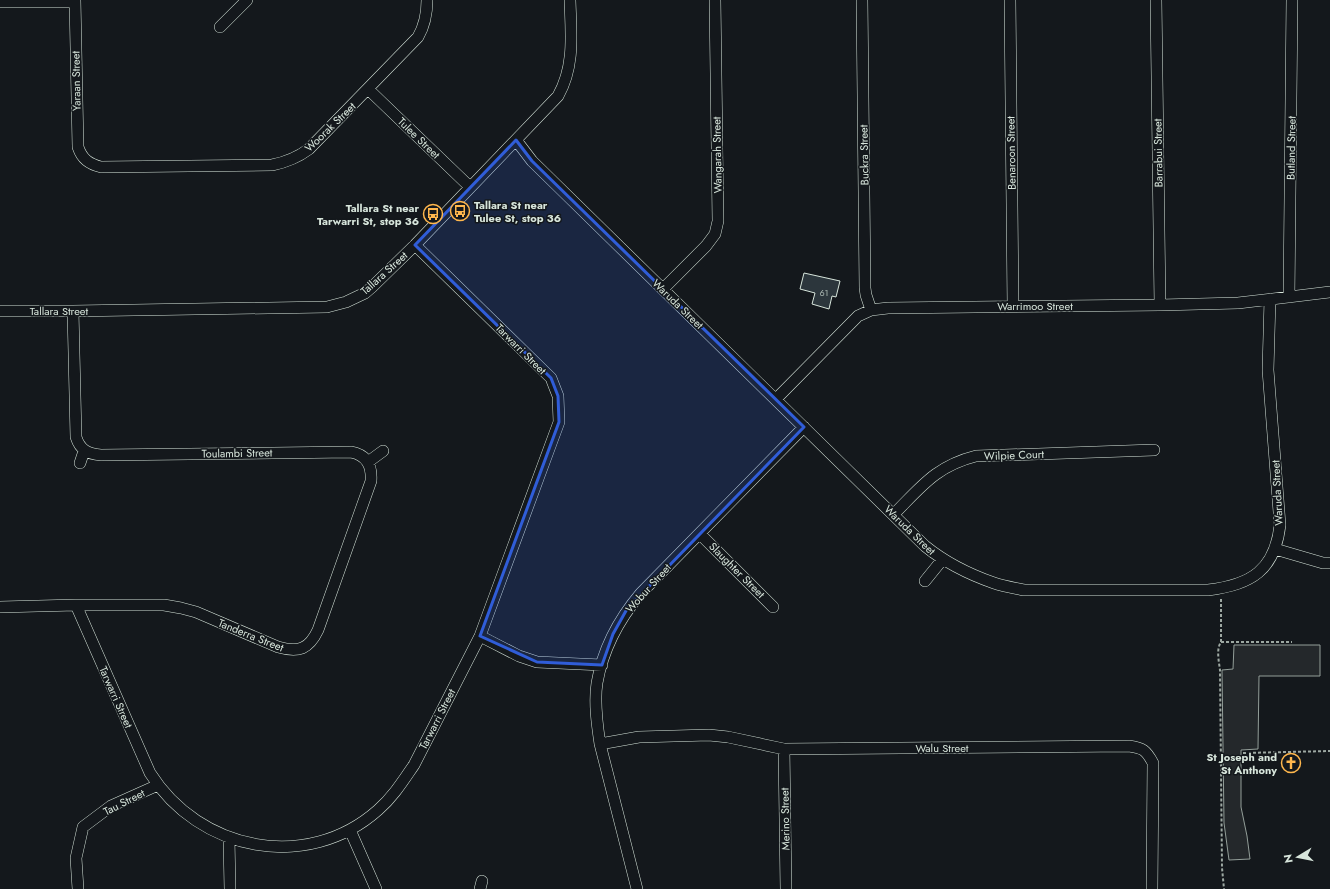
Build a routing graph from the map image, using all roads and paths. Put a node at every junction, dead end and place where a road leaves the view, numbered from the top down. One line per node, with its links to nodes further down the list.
1 (247, 0): 11 (street)
2 (427, 0): 12 (street, Woorak Street)
3 (570, 0): 13 (street, Tallara Street)
4 (715, 0): 17 (street, Wangarah Street)
5 (862, 0): 23 (street, Buckra Street)
6 (1010, 0): 22 (street, Benaroon Street)
7 (1156, 0): 21 (street, Barrabui Street)
8 (1292, 0): 19 (street, Butland Street)
9 (75, 1): 10 (street); 14 (street, Yaraan Street)
10 (0, 2)
11 (220, 26)
12 (368, 89): 14 (street, Woorak Street); 15 (street, Tulee Street)
13 (516, 140): 15 (street, Tallara Street); 17 (street, Waruda Street)
14 (85, 160)
15 (470, 187): 16 (street, Tallara Street)
16 (415, 244): 25 (street, Tallara Street); 43 (street, Tarwarri Street)
17 (663, 289): 26 (street, Waruda Street)
18 (1330, 292): 19 (street, Warrimoo Street)
19 (1289, 297): 20 (street, Warrimoo Street)
20 (1270, 299): 21 (street, Warrimoo Street); 35 (street, Waruda Street)
21 (1160, 305): 22 (street, Warrimoo Street)
22 (1012, 306): 23 (street, Warrimoo Street)
23 (871, 310): 26 (street, Warrimoo Street)
24 (0, 311): 25 (street, Tallara Street)
25 (73, 311): 30 (street)
26 (776, 399): 27 (street, Waruda Street)
27 (804, 427): 33 (street, Waruda Street); 34 (street, Wobur Street)
28 (383, 450): 31 (street)
29 (1154, 450): 33 (street, Wilpie Court)
30 (84, 451): 31 (street, Toulambi Street); 32 (street)
31 (368, 462): 40 (street, Tanderra Street)
32 (80, 463)
33 (894, 514): 36 (street, Waruda Street)
34 (700, 534): 42 (street, Slaughter Street); 46 (street, Wobur Street)
35 (1275, 549): 37 (street); 39 (street, Waruda Street)
36 (942, 560): 38 (street); 39 (street, Waruda Street)
37 (1330, 563)
38 (925, 581)
39 (1221, 588): 44 (path)
40 (76, 605): 41 (street, Tanderra Street); 51 (street, Tarwarri Street)
41 (0, 607)
42 (773, 607)
43 (480, 636): 46 (street); 52 (street, Tarwarri Street)
44 (1221, 642): 45 (path); 60 (path)
45 (1292, 642)
46 (602, 665): 47 (street, Wobur Street)
47 (600, 744): 48 (street, Walu Street); 57 (street, Wobur Street)
48 (784, 749): 58 (street, Merino Street); 59 (street, Walu Street)
49 (1330, 751): 50 (path)
50 (1243, 753)
51 (158, 785): 53 (street, Tarwarri Street); 54 (street, Tau Street)
52 (350, 830): 53 (street, Tarwarri Street); 56 (street)
53 (229, 838): 55 (street)
54 (78, 889)
55 (230, 889)
56 (376, 889)
57 (637, 889)
58 (786, 889)
59 (1152, 889)
60 (1224, 889)

